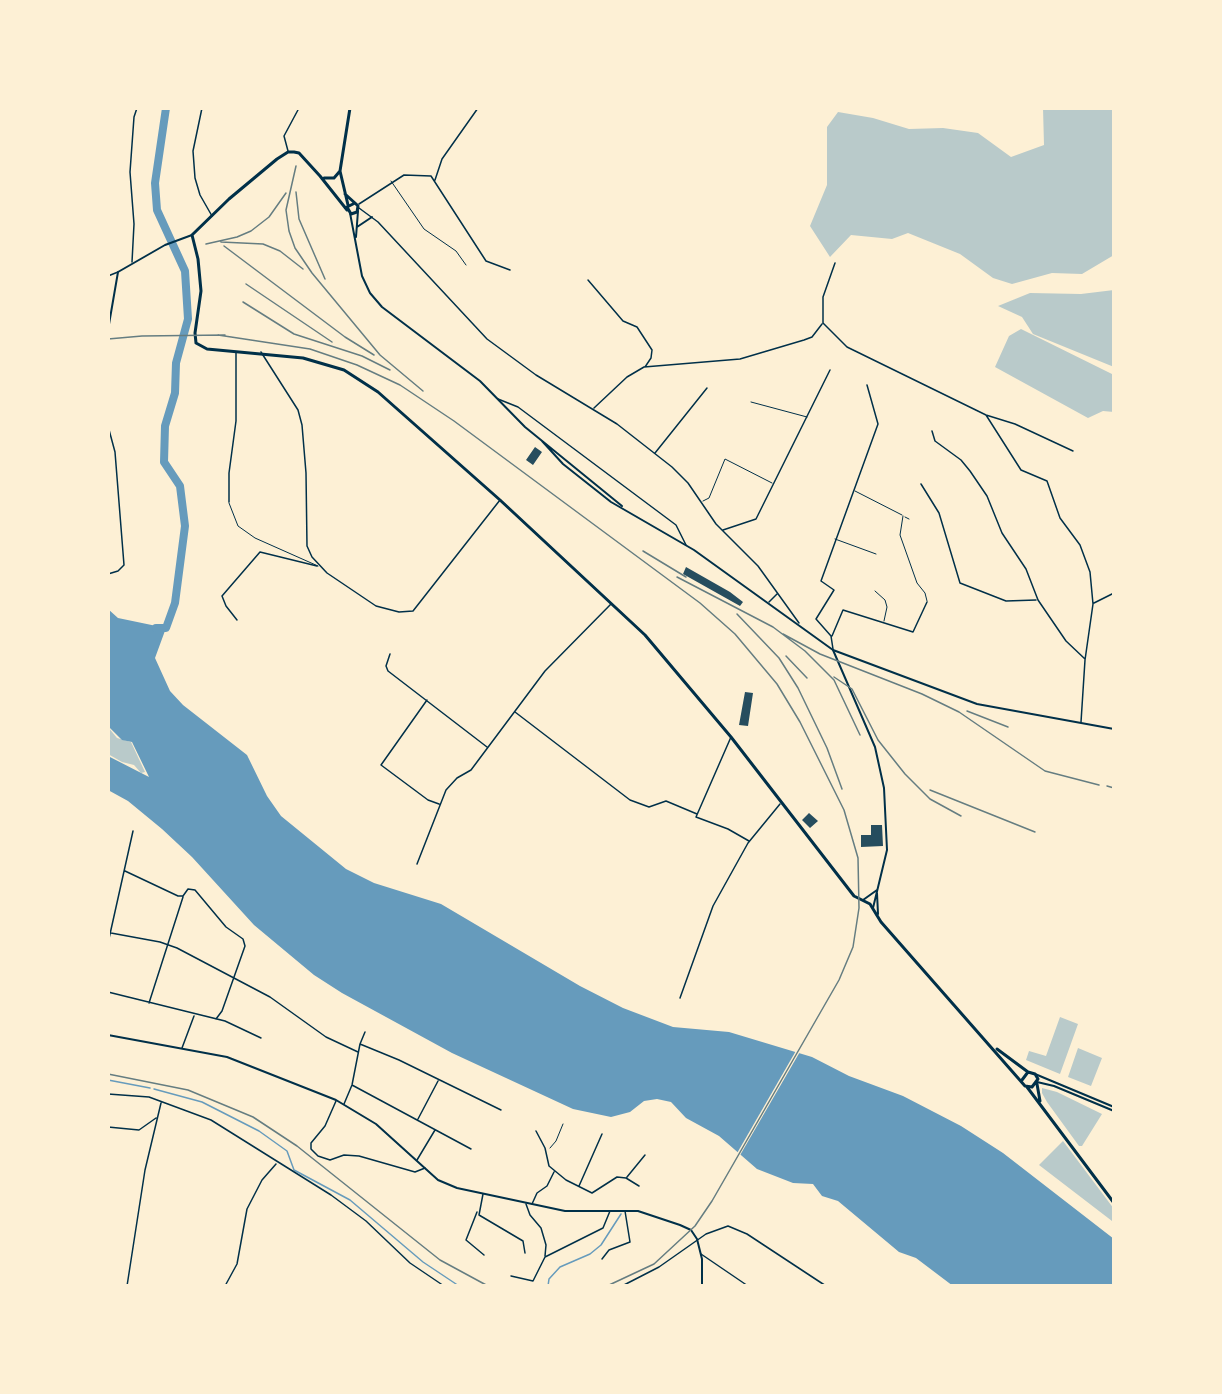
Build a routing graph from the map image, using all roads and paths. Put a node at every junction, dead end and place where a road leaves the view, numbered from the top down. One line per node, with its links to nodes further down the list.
1 (137, 108): 20 (street)
2 (202, 108): 15 (street)
3 (299, 108): 6 (street)
4 (350, 108): 7 (highway)
5 (478, 108): 10 (street)
6 (288, 152): 8 (highway); 15 (highway)
7 (340, 171): 8 (highway); 11 (highway)
8 (322, 178): 12 (highway)
9 (391, 181): 10 (street); 14 (street); 22 (lane)
10 (435, 181): 23 (street)
11 (344, 193): 13 (highway); 14 (highway)
12 (337, 197): 13 (highway); 14 (highway)
13 (346, 201): 14 (highway)
14 (353, 207): 16 (street); 17 (main road); 19 (main road)
15 (212, 216): 18 (highway)
16 (372, 217): 17 (main road); 38 (street)
17 (357, 227): 19 (main road)
18 (192, 235): 20 (main road); 30 (highway)
19 (356, 240): 36 (main road)
20 (132, 262): 24 (main road)
21 (835, 263): 27 (street)
22 (466, 265)
23 (510, 270)
24 (118, 272): 25 (street); 28 (main road)
25 (108, 276)
26 (588, 280): 32 (street)
27 (823, 323): 32 (street); 39 (street)
28 (108, 325): 29 (main road)
29 (108, 330)
30 (236, 351): 31 (highway); 51 (street)
31 (261, 352): 50 (highway); 59 (street)
32 (644, 367): 38 (street)
33 (830, 369): 40 (street)
34 (867, 385): 49 (street)
35 (707, 388): 46 (street)
36 (497, 399): 57 (main road); 57 (street)
37 (751, 402): 40 (lane)
38 (594, 408): 46 (street)
39 (986, 415): 45 (street); 68 (street)
40 (807, 417): 47 (street)
41 (108, 426): 43 (street)
42 (932, 431): 64 (street)
43 (113, 447): 44 (street); 60 (street)
44 (108, 448)
45 (1073, 451)
46 (654, 453): 52 (street)
47 (774, 484): 52 (lane); 55 (street)
48 (921, 484): 64 (street)
49 (855, 491): 53 (lane); 56 (street)
50 (500, 500): 59 (street); 67 (highway)
51 (229, 502): 59 (lane)
52 (701, 502): 55 (street)
53 (903, 516): 54 (lane); 66 (lane)
54 (909, 519)
55 (722, 530): 62 (street)
56 (835, 539): 58 (lane); 72 (street)
57 (686, 545): 65 (main road)
58 (876, 555)
59 (318, 566): 69 (street)
60 (108, 574)
61 (875, 591): 71 (lane)
62 (777, 593): 65 (street); 70 (street)
63 (1114, 593): 68 (street)
64 (1038, 600): 75 (street)
65 (769, 602): 70 (main road)
66 (927, 602): 71 (street)
67 (612, 603): 77 (street); 80 (highway)
68 (1093, 604): 75 (street)
69 (237, 620)
70 (799, 623): 73 (main road)
71 (884, 624): 72 (street)
72 (831, 636): 73 (street)
73 (832, 650): 78 (main road); 89 (main road)
74 (390, 654): 76 (street)
75 (1085, 660): 78 (street)
76 (427, 700): 81 (street); 82 (street)
77 (514, 711): 81 (street); 84 (street)
78 (1081, 723): 79 (main road)
79 (1114, 729)
80 (731, 738): 83 (highway); 84 (street)
81 (488, 748): 82 (street)
82 (440, 804): 87 (street)
83 (780, 804): 86 (street); 91 (highway)
84 (697, 815): 86 (street)
85 (133, 831): 88 (street)
86 (750, 841): 100 (street)
87 (417, 864)
88 (125, 871): 90 (street); 94 (street)
89 (877, 890): 91 (main road); 92 (main road); 93 (main road)
90 (183, 896): 96 (street); 98 (street)
91 (863, 900): 92 (highway)
92 (873, 908): 93 (highway)
93 (878, 916): 108 (highway)
94 (111, 933): 95 (street); 96 (street)
95 (108, 942): 97 (street)
96 (167, 944): 98 (street); 101 (street)
97 (108, 963)
98 (233, 977): 103 (street); 110 (street)
99 (108, 992): 101 (street)
100 (680, 998)
101 (149, 1003): 102 (street)
102 (194, 1016): 103 (street); 109 (street)
103 (216, 1019): 106 (street)
104 (365, 1032): 107 (street)
105 (108, 1035): 109 (main road)
106 (261, 1038)
107 (360, 1044): 110 (street); 113 (street)
108 (990, 1045): 111 (highway); 114 (highway)
109 (182, 1048): 119 (main road)
110 (358, 1052): 116 (street)
111 (1028, 1072): 112 (highway); 114 (highway)
112 (1035, 1074): 115 (highway); 123 (main road)
113 (439, 1080): 124 (street); 126 (street)
114 (1022, 1080): 117 (highway)
115 (1037, 1083): 117 (highway); 121 (highway); 123 (main road)
116 (352, 1085): 122 (street); 126 (street)
117 (1028, 1087): 121 (highway)
118 (108, 1094): 120 (street)
119 (336, 1100): 122 (main road); 137 (street)
120 (161, 1102): 125 (street); 136 (street)
121 (1040, 1102): 144 (highway)
122 (344, 1104): 135 (main road)
123 (1114, 1109)
124 (501, 1110)
125 (156, 1118): 128 (street); 156 (street)
126 (418, 1120): 129 (street)
127 (563, 1124): 133 (path)
128 (108, 1127)
129 (435, 1130): 132 (street); 135 (street)
130 (536, 1131): 133 (street)
131 (602, 1134): 140 (street)
132 (471, 1149)
133 (546, 1151): 138 (street)
134 (645, 1155): 139 (street)
135 (417, 1161): 137 (main road)
136 (276, 1163): 157 (street); 158 (street)
137 (425, 1168): 142 (main road)
138 (554, 1172): 140 (street); 145 (street)
139 (626, 1178): 140 (street); 141 (street)
140 (578, 1186)
141 (639, 1186)
142 (483, 1194): 143 (main road); 148 (street)
143 (526, 1203): 145 (main road); 153 (street)
144 (1114, 1203)
145 (531, 1205): 146 (main road)
146 (610, 1210): 147 (main road); 153 (street)
147 (624, 1210): 149 (main road); 154 (street)
148 (478, 1211): 150 (street); 152 (street)
149 (697, 1239): 151 (main road); 159 (street); 162 (street)
150 (525, 1252)
151 (700, 1253): 160 (main road); 161 (street)
152 (484, 1255)
153 (545, 1257): 155 (street)
154 (602, 1259)
155 (511, 1276)
156 (127, 1286)
157 (225, 1286)
158 (444, 1286)
159 (622, 1286)
160 (702, 1286)
161 (748, 1286)
162 (826, 1286)

